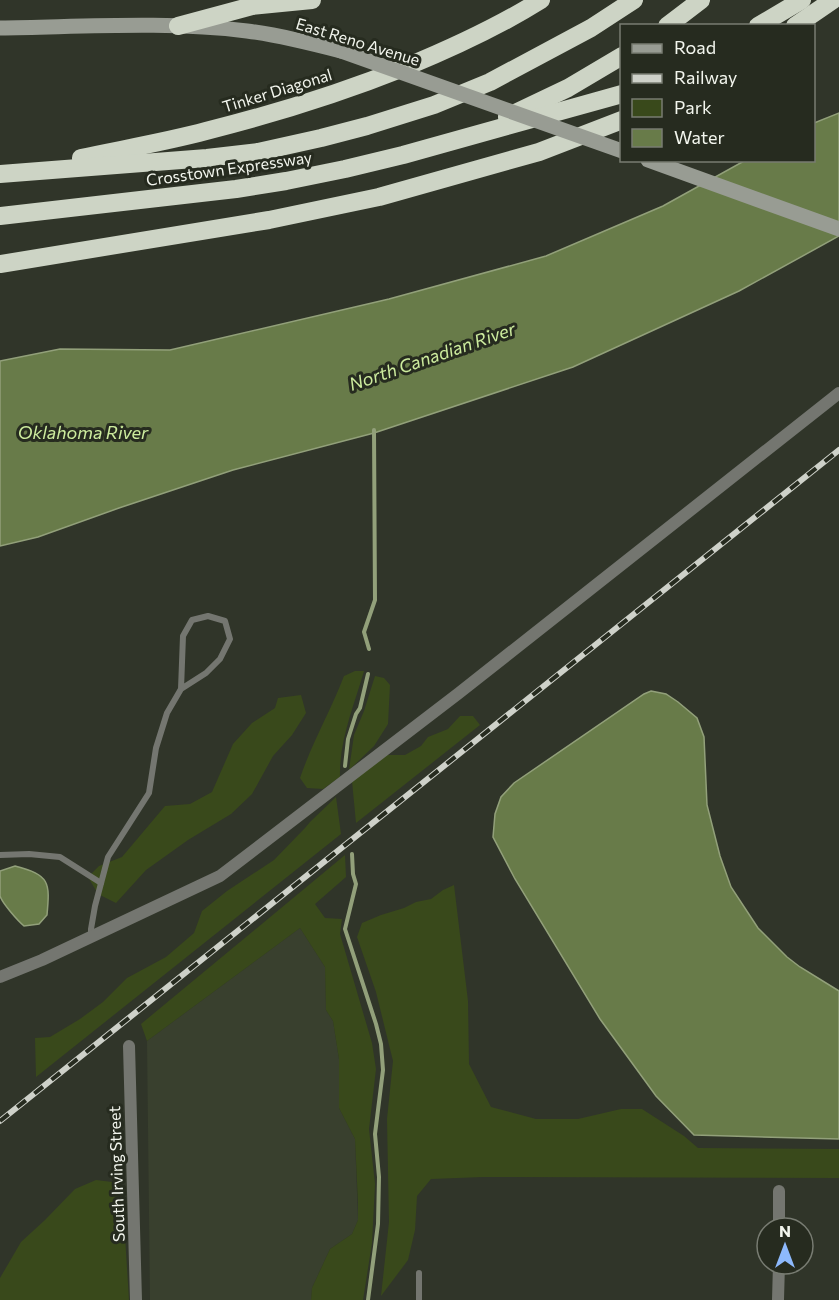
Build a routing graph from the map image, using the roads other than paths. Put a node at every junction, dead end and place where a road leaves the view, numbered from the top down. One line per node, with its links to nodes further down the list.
1 (312, 0): 10 (highway)
2 (541, 0): 18 (highway, Tinker Diagonal)
3 (634, 0): 18 (highway)
4 (701, 0): 7 (highway)
5 (802, 0): 8 (highway)
6 (833, 0): 9 (highway)
7 (670, 24)
8 (761, 24)
9 (798, 24)
10 (178, 26): 11 (main road, East Reno Avenue); 16 (main road, East Reno Avenue, bridge)
11 (0, 28)
12 (620, 58): 15 (highway)
13 (620, 94): 15 (highway)
14 (620, 120): 21 (highway)
15 (459, 140): 19 (highway, Crosstown Expressway)
16 (620, 151)
17 (654, 162): 20 (main road)
18 (4, 174)
19 (0, 216)
20 (839, 229)
21 (0, 264)
22 (839, 393): 26 (street)
23 (181, 689): 23 (lane); 25 (lane)
24 (0, 855): 25 (lane)
25 (101, 883): 26 (lane)
26 (91, 937): 27 (street)
27 (0, 977)
28 (129, 1046): 33 (street, South Irving Street)
29 (779, 1191): 30 (street)
30 (779, 1216)
31 (419, 1273): 34 (lane)
32 (778, 1276): 35 (street)
33 (136, 1300)
34 (419, 1300)
35 (778, 1300)

